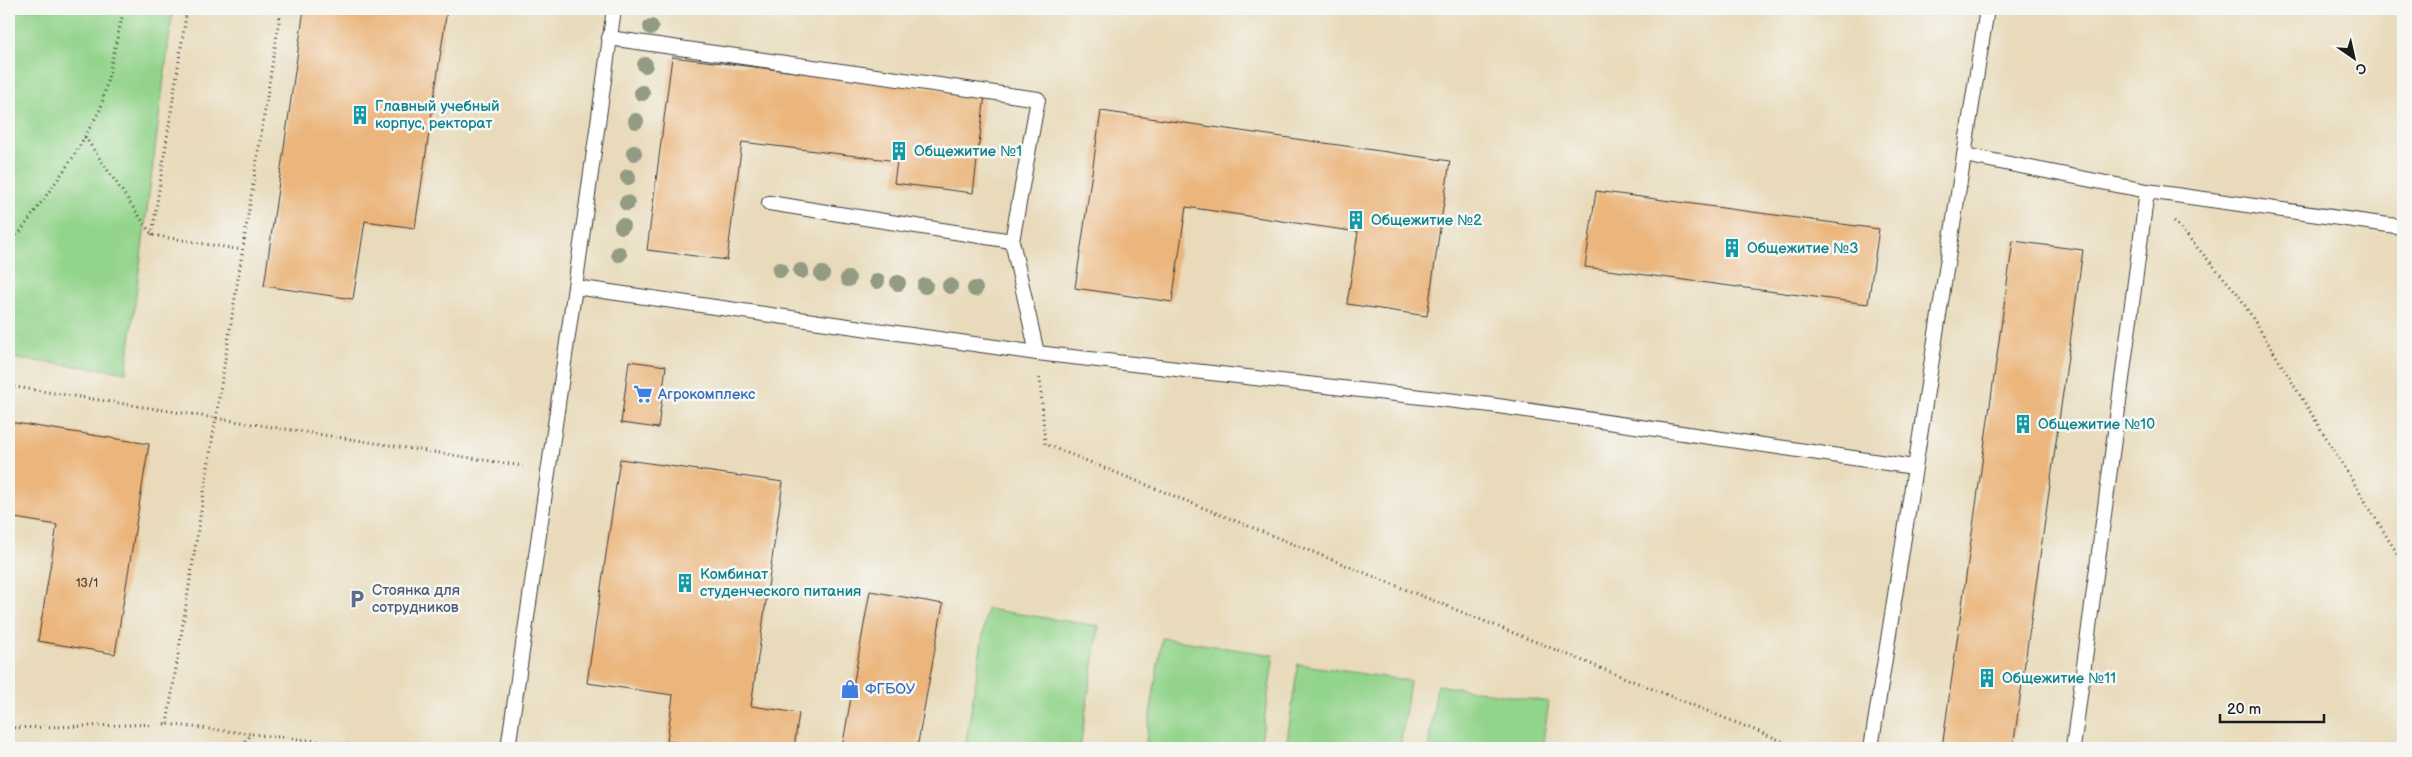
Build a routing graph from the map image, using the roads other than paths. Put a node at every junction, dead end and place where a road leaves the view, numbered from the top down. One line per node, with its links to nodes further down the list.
1 (614, 9): 3 (lane)
2 (1987, 9): 4 (lane)
3 (609, 38): 8 (lane); 9 (lane)
4 (1964, 155): 5 (lane); 11 (lane)
5 (2147, 191): 7 (lane); 14 (lane)
6 (769, 203): 8 (lane)
7 (2403, 227)
8 (1012, 241): 10 (lane)
9 (575, 287): 10 (lane); 12 (lane)
10 (1037, 354): 11 (lane)
11 (1914, 467): 13 (lane)
12 (508, 748)
13 (1871, 748)
14 (2073, 748)

